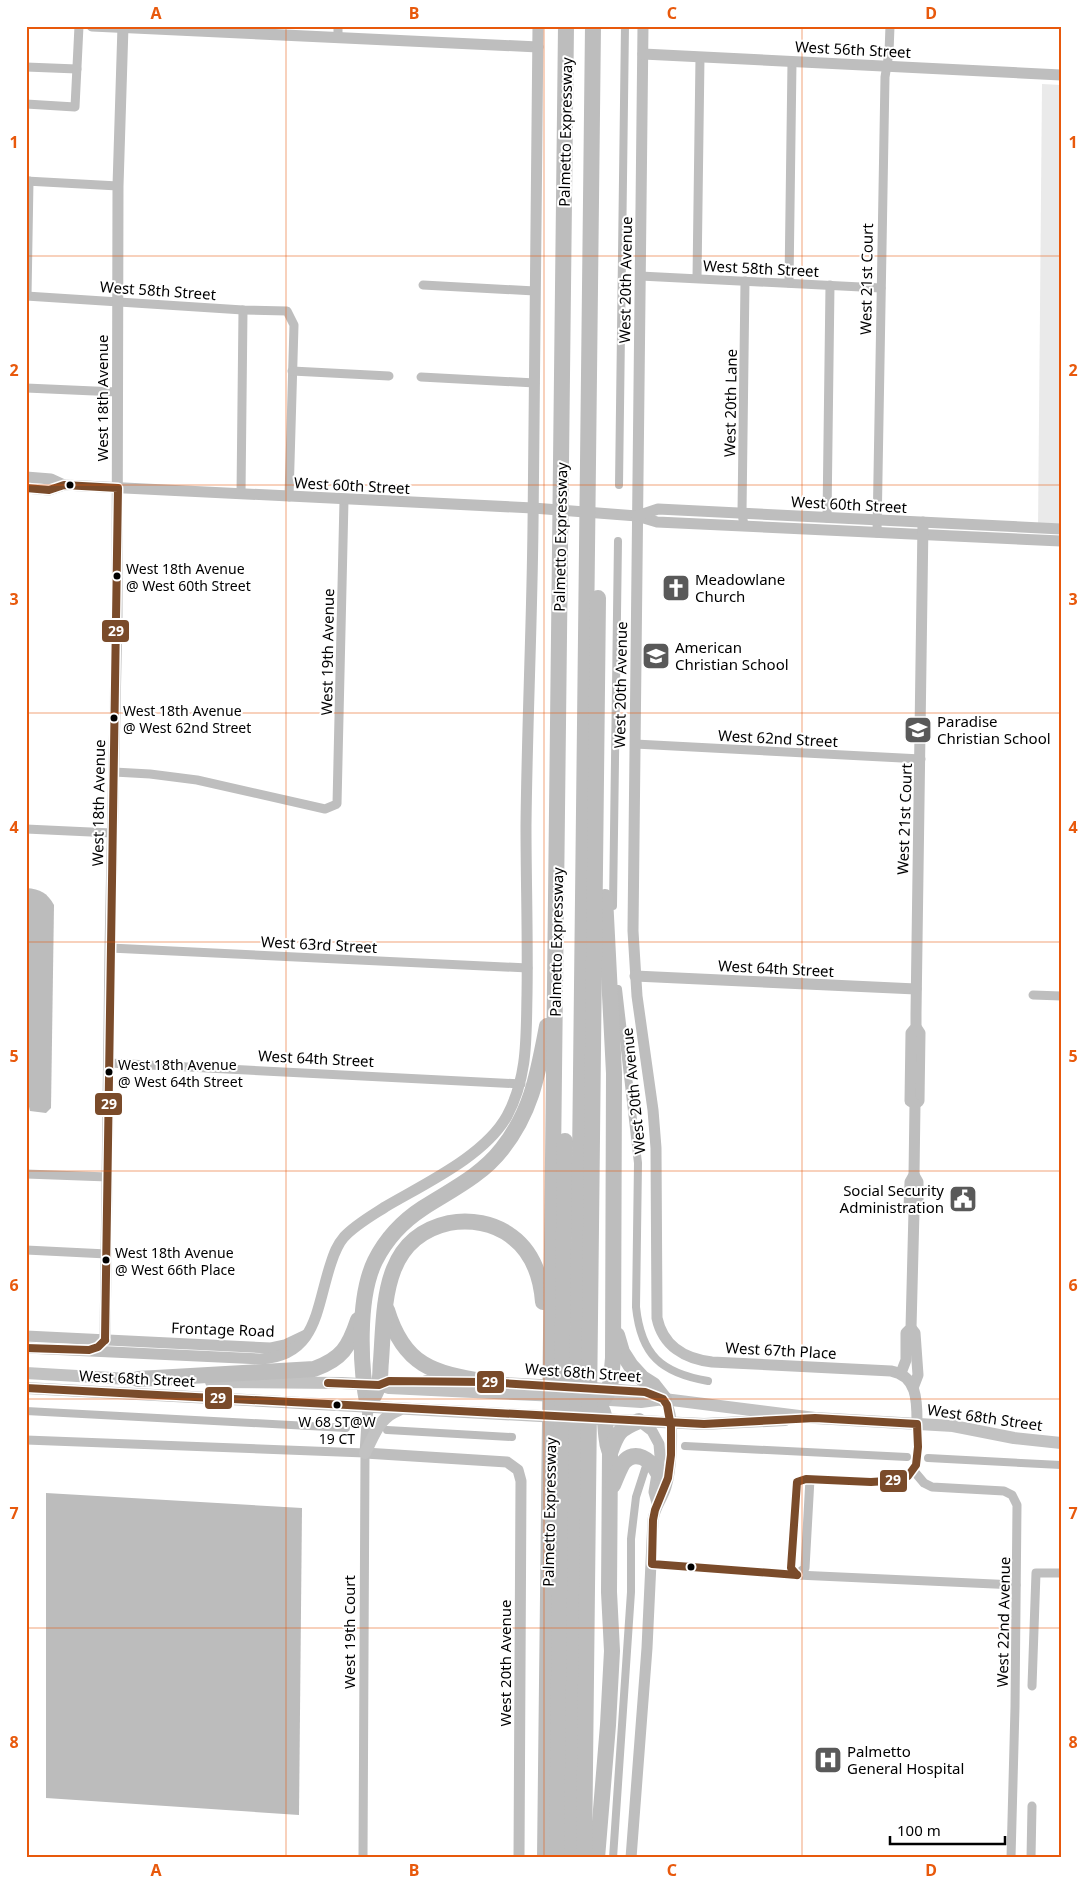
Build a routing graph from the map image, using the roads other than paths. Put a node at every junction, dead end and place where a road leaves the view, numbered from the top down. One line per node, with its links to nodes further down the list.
1 (79, 26): 18 (street)
2 (92, 26): 10 (street)
3 (538, 26): 12 (street)
4 (566, 26): 42 (highway, Palmetto Expressway)
5 (577, 26): 42 (highway)
6 (593, 26): 43 (highway)
7 (604, 26): 43 (highway, Palmetto Expressway)
8 (643, 26): 13 (street, West 20th Avenue)
9 (890, 26): 16 (street, West 21st Court)
10 (122, 27): 11 (street); 22 (street, West 18th Avenue)
11 (338, 32): 12 (street)
12 (538, 47): 30 (street)
13 (643, 54): 14 (street, West 56th Street); 23 (street, West 20th Avenue)
14 (700, 57): 15 (street, West 56th Street); 24 (street)
15 (792, 62): 16 (street, West 56th Street); 26 (street)
16 (886, 66): 19 (street, West 56th Street); 29 (street, West 21st Court)
17 (26, 67): 18 (street)
18 (77, 69): 20 (street)
19 (1061, 75)
20 (26, 104)
21 (27, 181): 22 (street); 31 (street)
22 (118, 186): 32 (street, West 18th Avenue)
23 (640, 276): 24 (street, West 58th Street); 51 (street, West 20th Avenue)
24 (697, 278): 25 (street, West 58th Street)
25 (745, 281): 26 (street, West 58th Street); 50 (street, West 20th Lane)
26 (789, 283): 27 (street, West 58th Street)
27 (830, 285): 29 (street, West 58th Street); 52 (street)
28 (423, 286): 30 (street)
29 (881, 288): 53 (street, West 21st Court)
30 (535, 291): 37 (street)
31 (26, 296): 32 (street, West 58th Street)
32 (118, 301): 33 (street, West 58th Street); 39 (street, West 18th Avenue)
33 (243, 310): 34 (street, West 58th Street); 46 (street)
34 (292, 371): 35 (street); 47 (street)
35 (389, 376)
36 (420, 377): 37 (street)
37 (535, 383): 49 (street)
38 (26, 388): 39 (street)
39 (117, 392): 45 (street, West 18th Avenue)
40 (26, 477): 41 (street, West 60th Street)
41 (64, 485): 44 (street, West 60th Street); 45 (street, West 60th Street)
42 (566, 486): 59 (highway, Palmetto Expressway)
43 (593, 487): 60 (highway, Palmetto Expressway)
44 (26, 488)
45 (118, 488): 46 (street, West 60th Street); 64 (street, West 18th Avenue)
46 (241, 494): 47 (street, West 60th Street)
47 (289, 497): 48 (street, West 60th Street)
48 (344, 500): 49 (street, West 60th Street); 64 (street, West 19th Avenue)
49 (533, 508): 51 (street, West 60th Street); 69 (street)
50 (742, 513): 51 (street, West 60th Street); 52 (street, West 60th Street); 55 (street, West 20th Lane)
51 (637, 516): 55 (street, West 60th Street); 62 (street, West 20th Avenue)
52 (828, 518): 53 (street, West 60th Street)
53 (878, 520): 54 (street, West 60th Street); 57 (street, West 21st Court)
54 (923, 522): 56 (street, West 60th Street); 58 (street, West 21st Court)
55 (744, 526): 57 (street, West 60th Street)
56 (1061, 529)
57 (876, 533): 58 (street, West 60th Street)
58 (924, 535): 61 (street, West 60th Street); 63 (street, West 21st Court)
59 (566, 536): 71 (highway, Palmetto Expressway); 91 (highway)
60 (592, 537): 65 (highway, Palmetto Expressway); 91 (highway)
61 (1061, 541)
62 (635, 744): 63 (street, West 62nd Street); 70 (street, West 20th Avenue)
63 (921, 759): 72 (street, West 21st Court)
64 (114, 772): 67 (street, West 18th Avenue)
65 (596, 828): 83 (highway); 91 (highway, Palmetto Expressway)
66 (26, 829): 67 (street)
67 (112, 833): 68 (street, West 18th Avenue)
68 (110, 948): 69 (street, West 63rd Street); 75 (street, West 18th Avenue)
69 (528, 968): 76 (street)
70 (635, 976): 72 (street, West 64th Street); 88 (street, West 20th Avenue)
71 (556, 985): 82 (highway); 91 (highway, Palmetto Expressway)
72 (916, 989): 84 (street, West 21st Court)
73 (1033, 995): 74 (street)
74 (1061, 996)
75 (109, 1063): 76 (street, West 64th Street); 78 (street, West 18th Avenue)
76 (521, 1084): 85 (street)
77 (26, 1174): 78 (street)
78 (108, 1178): 80 (street, West 18th Avenue)
79 (26, 1250): 80 (street)
80 (108, 1254): 87 (street, West 18th Avenue)
81 (385, 1302): 91 (highway); 95 (highway); 96 (highway)
82 (364, 1304): 94 (highway); 96 (highway)
83 (614, 1325): 99 (highway); 100 (highway)
84 (910, 1328): 93 (street, West 21st Court); 98 (street, West 21st Court)
85 (306, 1335): 87 (street, Frontage Road); 90 (street, Frontage Road)
86 (26, 1336): 87 (street, Frontage Road)
87 (105, 1340): 90 (street)
88 (666, 1340): 93 (street, West 67th Place)
89 (26, 1348): 90 (street, Frontage Road)
90 (89, 1350)
91 (570, 1370): 108 (highway, Palmetto Expressway); 108 (highway, Palmetto Expressway)
92 (28, 1372): 94 (main road, West 68th Street)
93 (901, 1373): 98 (street)
94 (138, 1379): 96 (main road, West 68th Street)
95 (486, 1382): 96 (main road, West 68th Street); 100 (main road, West 68th Street)
96 (371, 1385): 100 (main road, West 68th Street); 101 (highway)
97 (26, 1388): 101 (main road, West 68th Street)
98 (913, 1388): 107 (street, West 21st Court)
99 (664, 1400): 100 (main road, West 68th Street); 104 (main road, West 68th Street); 106 (street)
100 (602, 1402): 103 (highway); 105 (main road, West 68th Street); 112 (highway)
101 (368, 1407): 102 (main road, West 68th Street); 111 (street, West 19th Court)
102 (402, 1409): 103 (main road, West 68th Street); 111 (main road)
103 (566, 1417)
104 (815, 1418): 106 (main road, West 68th Street); 107 (main road, West 68th Street)
105 (639, 1421): 106 (main road, West 68th Street); 112 (highway); 114 (street)
106 (671, 1423): 117 (street)
107 (917, 1424): 110 (main road, West 68th Street); 113 (street)
108 (570, 1438): 126 (highway, Palmetto Expressway); 127 (highway); 128 (highway); 129 (highway, Palmetto Expressway)
109 (26, 1440): 111 (street)
110 (1061, 1443)
111 (365, 1453): 124 (street, West 19th Court); 125 (street, West 20th Avenue)
112 (610, 1453): 116 (highway)
113 (913, 1470): 115 (street); 121 (street, West 22nd Avenue)
114 (658, 1473): 116 (highway); 117 (street)
115 (810, 1479): 120 (street); 120 (street)
116 (610, 1494): 130 (highway)
117 (657, 1503): 118 (street)
118 (652, 1564): 120 (street); 131 (street)
119 (1061, 1573): 122 (street)
120 (797, 1575): 121 (street)
121 (1016, 1585): 132 (street, West 22nd Avenue)
122 (1032, 1686)
123 (1032, 1806): 133 (street)
124 (363, 1858)
125 (519, 1858)
126 (545, 1858)
127 (557, 1858)
128 (572, 1858)
129 (584, 1858)
130 (597, 1858)
131 (631, 1858)
132 (1011, 1858)
133 (1031, 1858)

